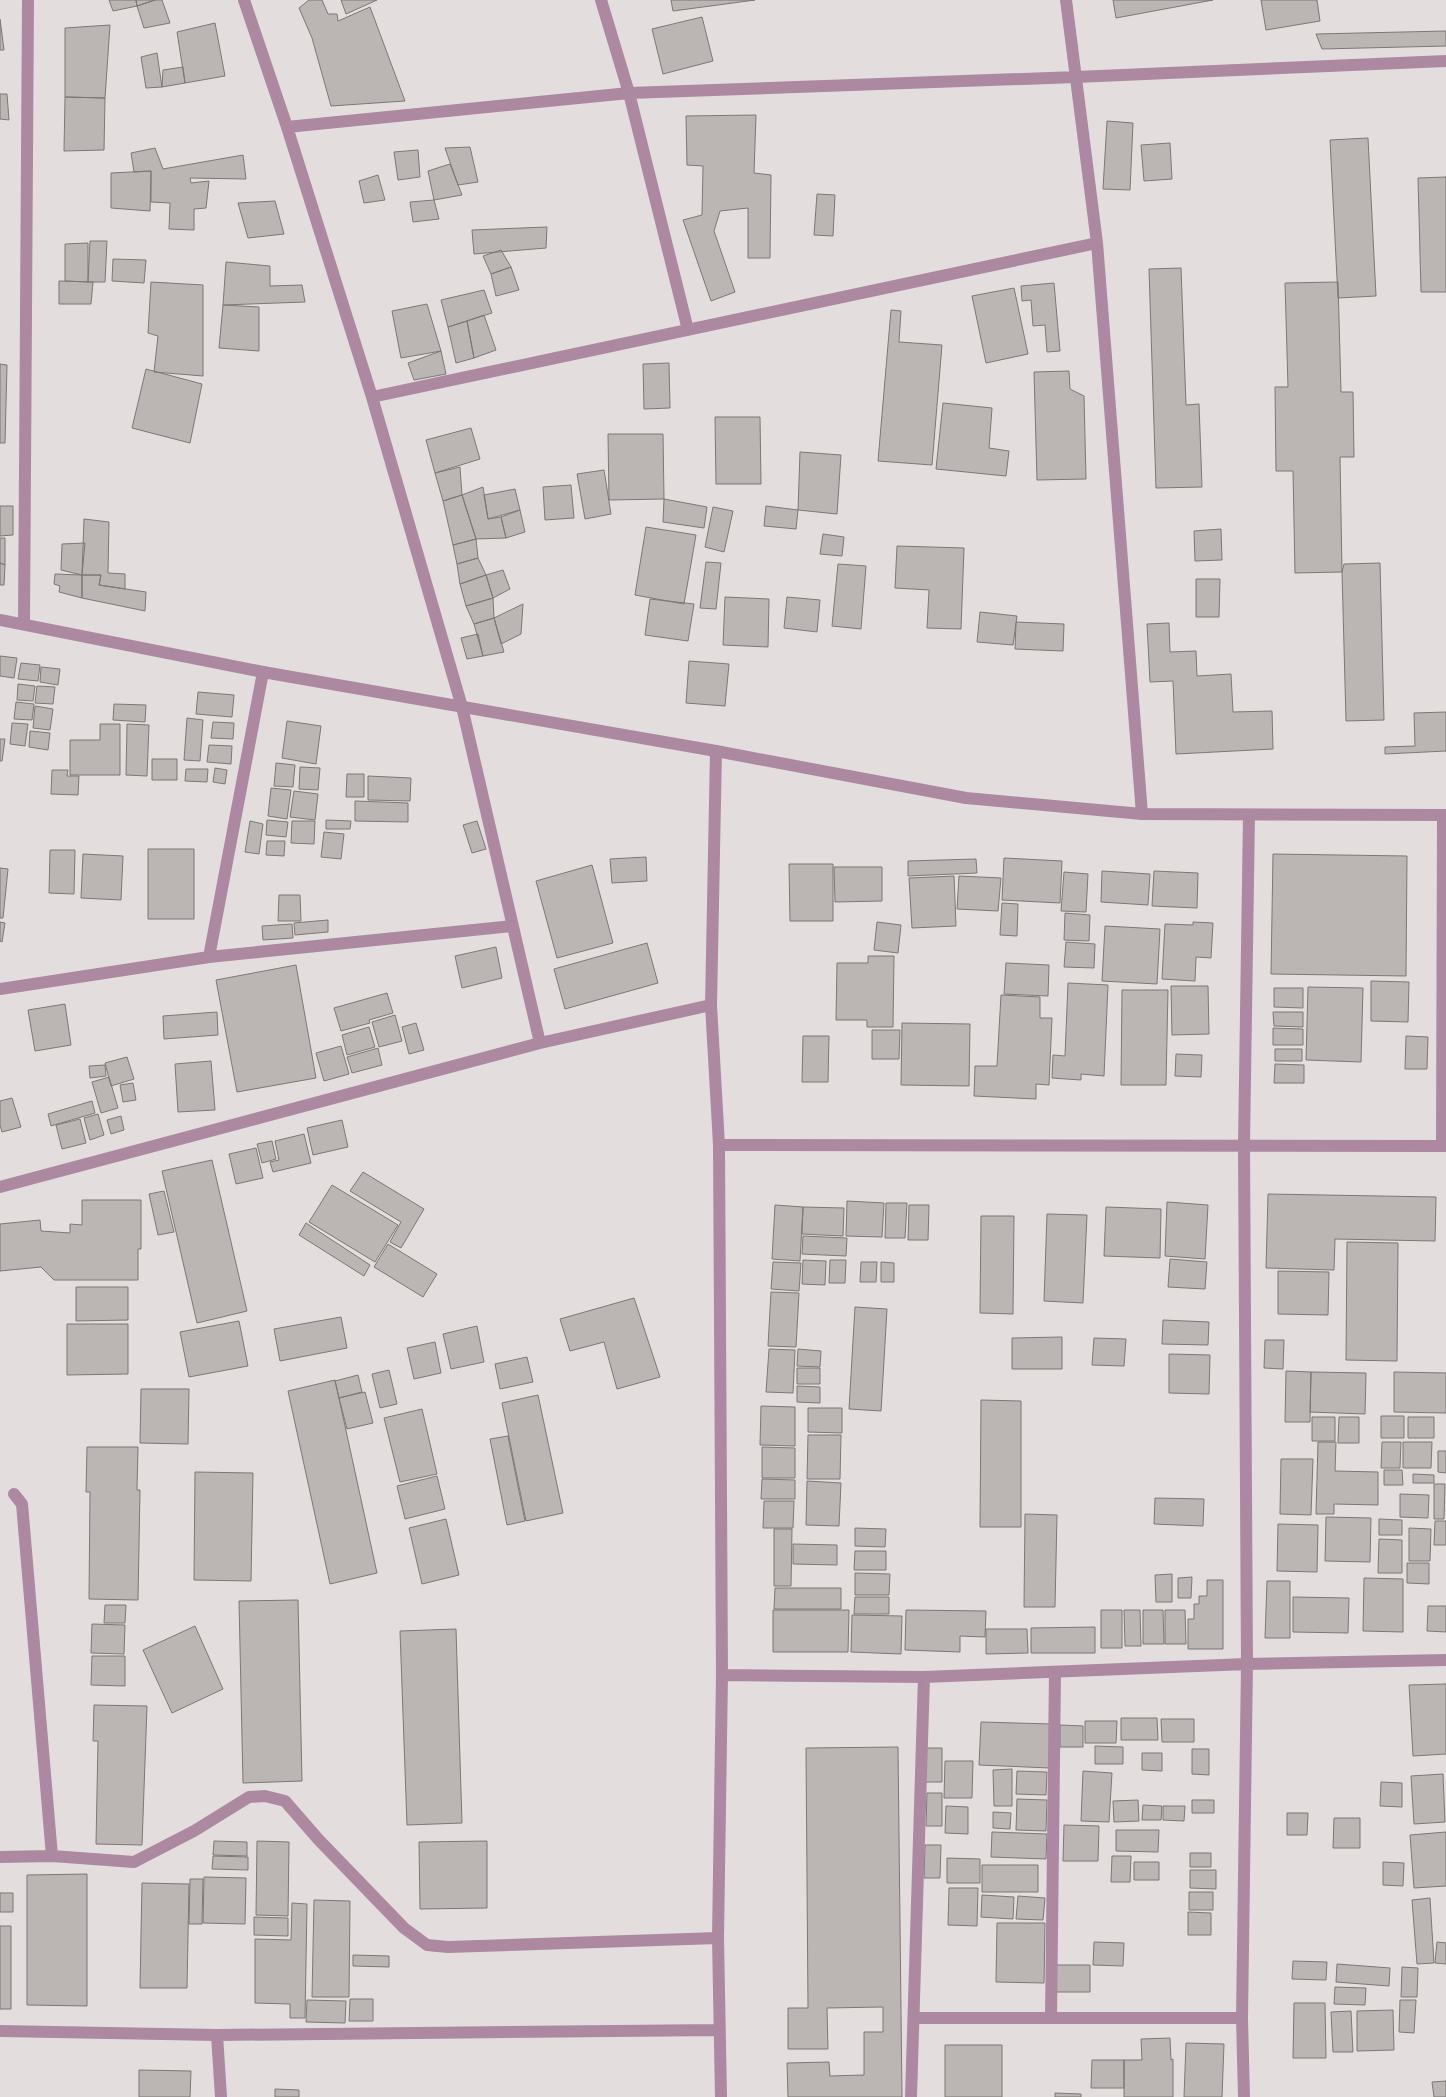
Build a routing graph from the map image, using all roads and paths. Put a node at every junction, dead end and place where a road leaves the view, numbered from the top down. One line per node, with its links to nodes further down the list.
1 (28, 0): 13 (street)
2 (244, 0): 8 (street)
3 (601, 0): 7 (street)
4 (1066, 0): 6 (street)
5 (1446, 60): 6 (street)
6 (1076, 77): 7 (street); 9 (street)
7 (629, 93): 8 (street); 10 (street)
8 (287, 126): 11 (street)
9 (1097, 243): 10 (street); 17 (street)
10 (688, 330): 11 (street)
11 (372, 397): 15 (street)
12 (0, 620): 13 (street)
13 (24, 624): 14 (street)
14 (263, 672): 15 (street); 21 (street)
15 (462, 707): 16 (street); 20 (street)
16 (716, 751): 17 (street); 23 (street)
17 (1142, 814): 18 (street)
18 (1249, 815): 19 (street); 26 (street)
19 (1444, 815): 27 (street)
20 (512, 926): 21 (street); 24 (street)
21 (209, 957): 22 (street)
22 (0, 990)
23 (711, 1005): 24 (street); 25 (street)
24 (540, 1043): 28 (street)
25 (719, 1145): 26 (street); 33 (street)
26 (1244, 1145): 27 (street); 31 (street)
27 (1444, 1146)
28 (0, 1187)
29 (14, 1494): 35 (street)
30 (1446, 1660): 31 (street)
31 (1247, 1664): 32 (street); 40 (street)
32 (1055, 1672): 34 (street); 39 (street)
33 (722, 1675): 34 (street); 37 (street)
34 (924, 1677): 38 (street)
35 (52, 1856): 36 (street); 37 (street)
36 (0, 1857)
37 (718, 1938): 41 (street)
38 (914, 2018): 39 (street); 46 (street)
39 (1051, 2018): 40 (street)
40 (1242, 2018): 47 (street)
41 (719, 2030): 43 (street); 45 (street)
42 (0, 2031): 43 (street)
43 (217, 2035): 44 (street)
44 (221, 2097)
45 (721, 2097)
46 (911, 2097)
47 (1244, 2097)

